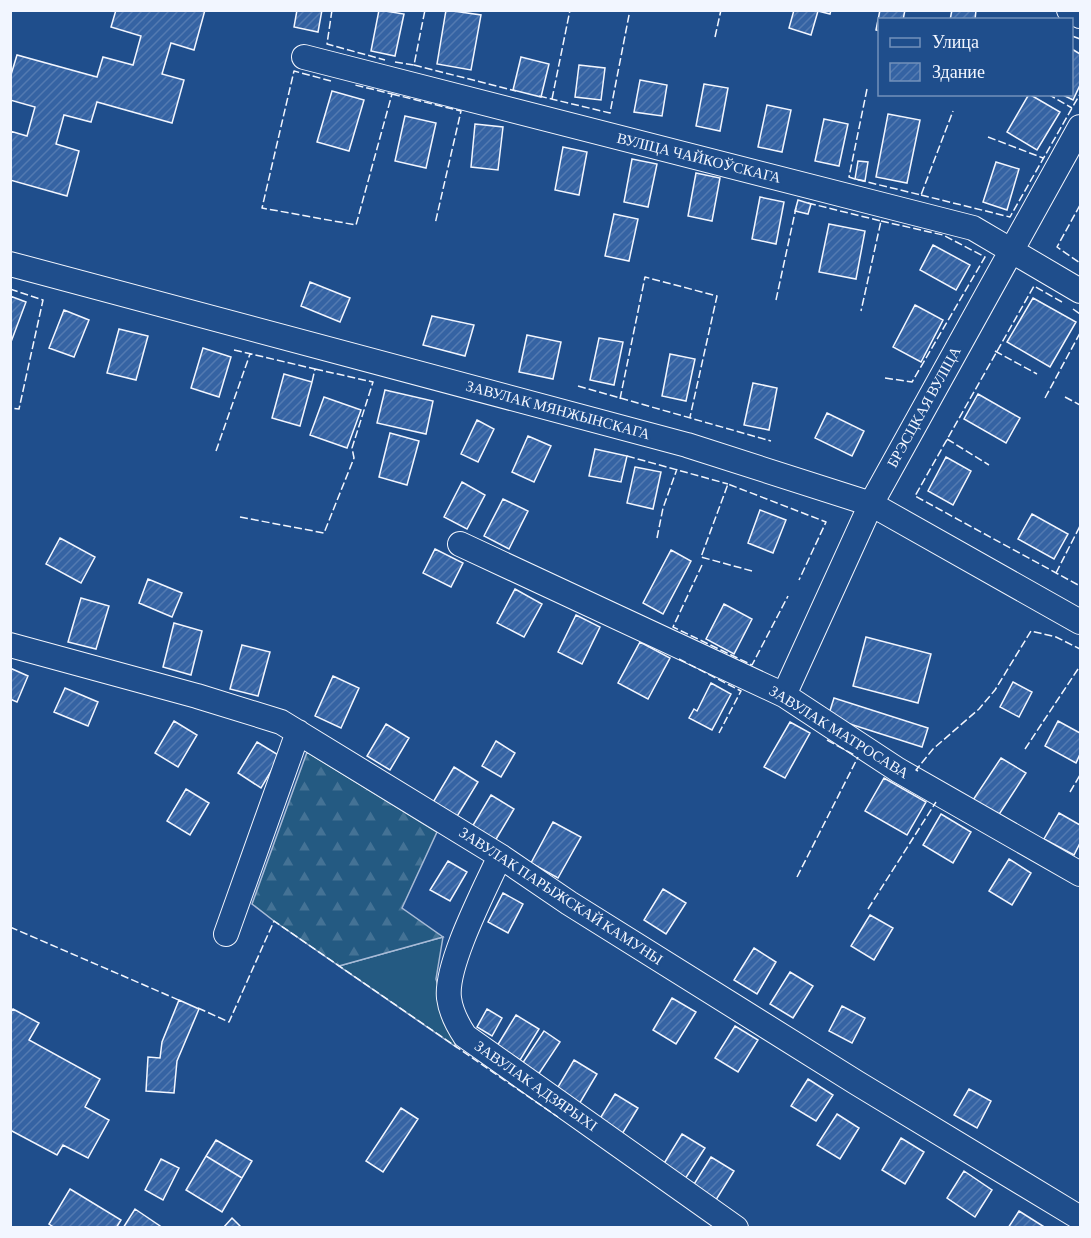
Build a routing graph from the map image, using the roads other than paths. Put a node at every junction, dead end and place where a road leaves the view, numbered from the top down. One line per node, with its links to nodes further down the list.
1 (1069, 10): 2 (street)
2 (1080, 16)
3 (304, 57): 5 (street, ВУЛІЦА ЧАЙКОЎСКАГА)
4 (1080, 127): 5 (street, БРЭСЦКАЯ ВУЛІЦА)
5 (1011, 250): 7 (street, ВУЛІЦА ЧАЙКОЎСКАГА); 8 (street, БРЭСЦКАЯ ВУЛІЦА)
6 (10, 264): 8 (street, ЗАВУЛАК МЯНЖЫНСКАГА)
7 (1080, 291)
8 (871, 504): 10 (street, ЗАВУЛАК МЯНЖЫНСКАГА); 12 (street, БРЭСЦКАЯ ВУЛІЦА)
9 (459, 544): 12 (street, ЗАВУЛАК МАТРОСАВА)
10 (1080, 622)
11 (10, 645): 13 (street, ЗАВУЛАК ПАРЫЖСКАЙ КАМУНЫ)
12 (784, 695): 15 (street, ЗАВУЛАК МАТРОСАВА)
13 (298, 732): 14 (street, ЗАВУЛАК ПАРЫЖСКАЙ КАМУНЫ); 16 (street)
14 (500, 856): 17 (street, ЗАВУЛАК ПАРЫЖСКАЙ КАМУНЫ); 18 (street, ЗАВУЛАК АДЗЯРЫХІ)
15 (1080, 874)
16 (226, 934)
17 (1080, 1218)
18 (736, 1227)

